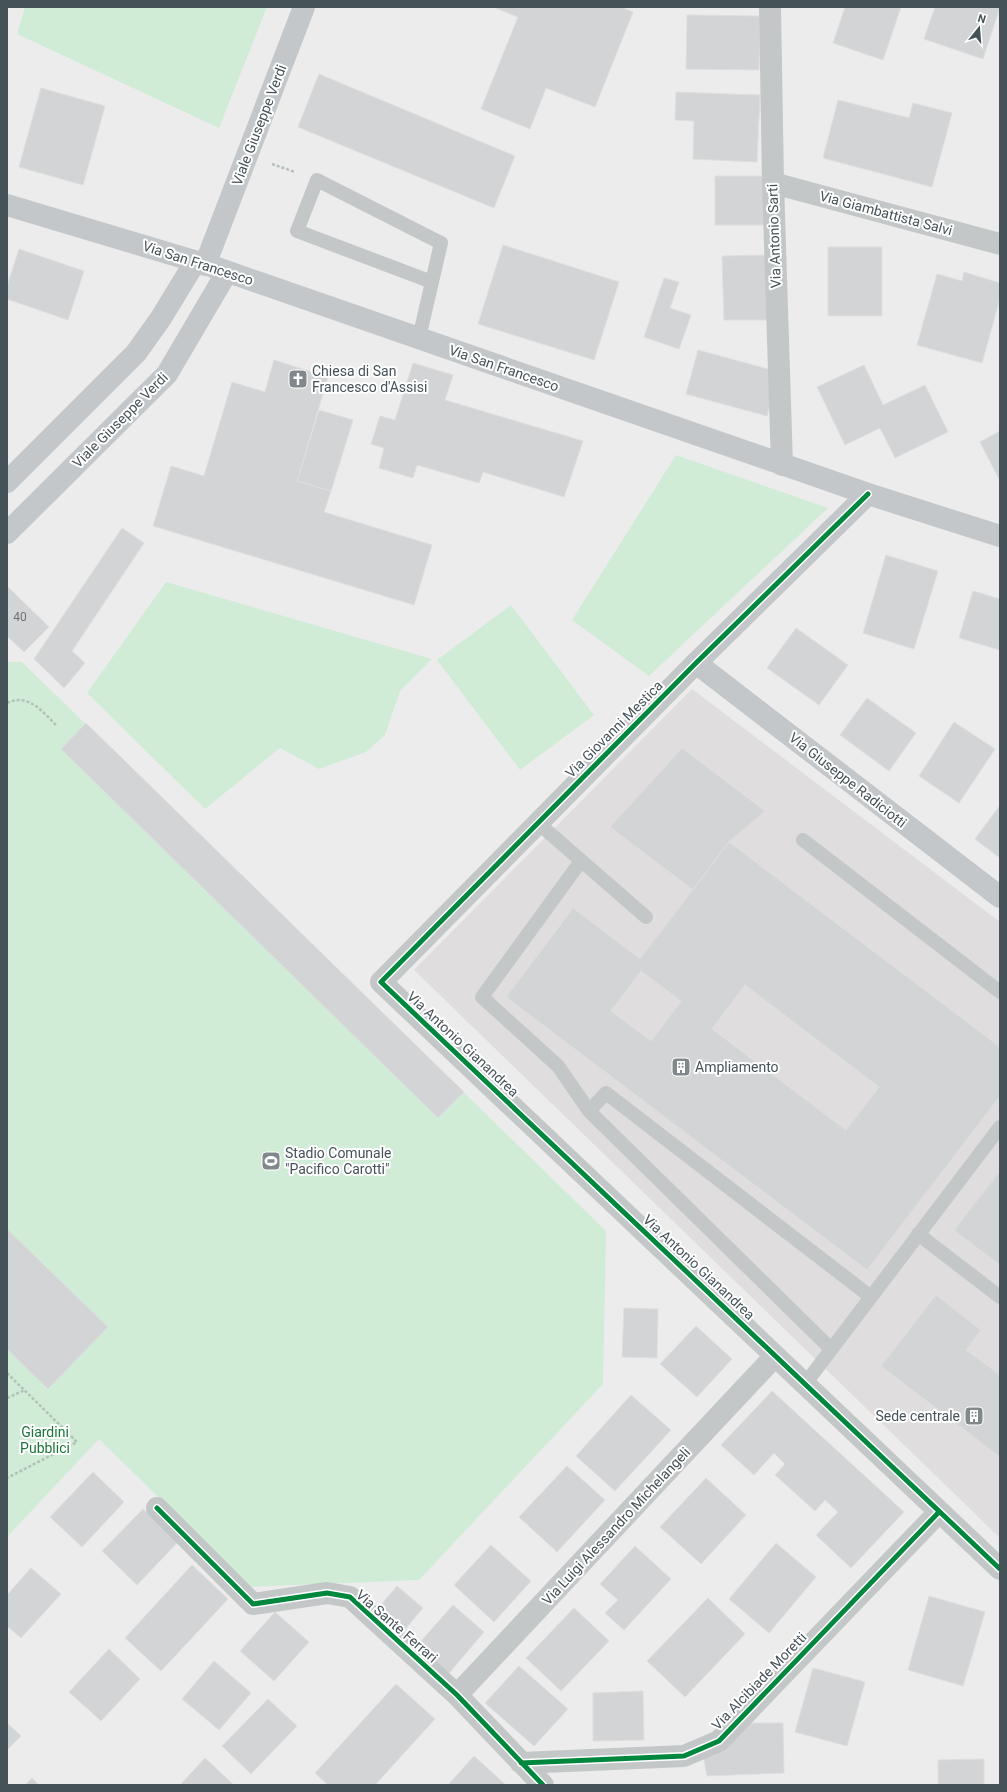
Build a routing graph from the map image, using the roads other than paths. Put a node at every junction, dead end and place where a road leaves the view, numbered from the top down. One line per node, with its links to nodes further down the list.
1 (304, 7): 6 (street, Viale Giuseppe Verdi)
2 (770, 7): 3 (street, Via Antonio Sarti)
3 (772, 183): 5 (street, Via Giambattista Salvi); 10 (street, Via Antonio Sarti)
4 (7, 204): 6 (street, Via San Francesco)
5 (1000, 244)
6 (200, 263): 7 (street, Via San Francesco); 11 (street, Viale Giuseppe Verdi)
7 (227, 272): 9 (street, Via San Francesco); 13 (street, Viale Giuseppe Verdi)
8 (432, 282): 8 (lane); 9 (lane)
9 (419, 338): 10 (street, Via San Francesco)
10 (782, 465): 12 (street, Via San Francesco)
11 (7, 482)
12 (868, 494): 14 (street, Via San Francesco); 15 (street, Via Giovanni Mestica)
13 (7, 533)
14 (1000, 536)
15 (696, 663): 16 (street, Via Giovanni Mestica); 19 (street, Via Giuseppe Radiciotti)
16 (538, 823): 18 (lane); 21 (street, Via Giovanni Mestica)
17 (803, 840): 22 (lane)
18 (582, 861): 20 (lane); 23 (lane)
19 (1000, 898)
20 (646, 916)
21 (381, 982): 29 (street, Via Antonio Gianandrea)
22 (1000, 992)
23 (589, 1111): 26 (lane); 28 (lane)
24 (1000, 1127): 25 (lane)
25 (918, 1234): 26 (lane); 27 (lane)
26 (871, 1297): 28 (lane)
27 (1000, 1297)
28 (831, 1349): 30 (lane)
29 (775, 1356): 30 (street, Via Antonio Gianandrea); 34 (street, Via Luigi Alessandro Michelangeli)
30 (805, 1384): 32 (street, Via Antonio Gianandrea)
31 (157, 1508): 34 (street, Via Sante Ferrari)
32 (939, 1512): 33 (street, Via Antonio Gianandrea); 35 (street, Via Alcibiade Moretti)
33 (1000, 1569)
34 (457, 1695): 35 (street, Via Sante Ferrari)
35 (521, 1763): 36 (street, Via Sante Ferrari)
36 (543, 1785)

